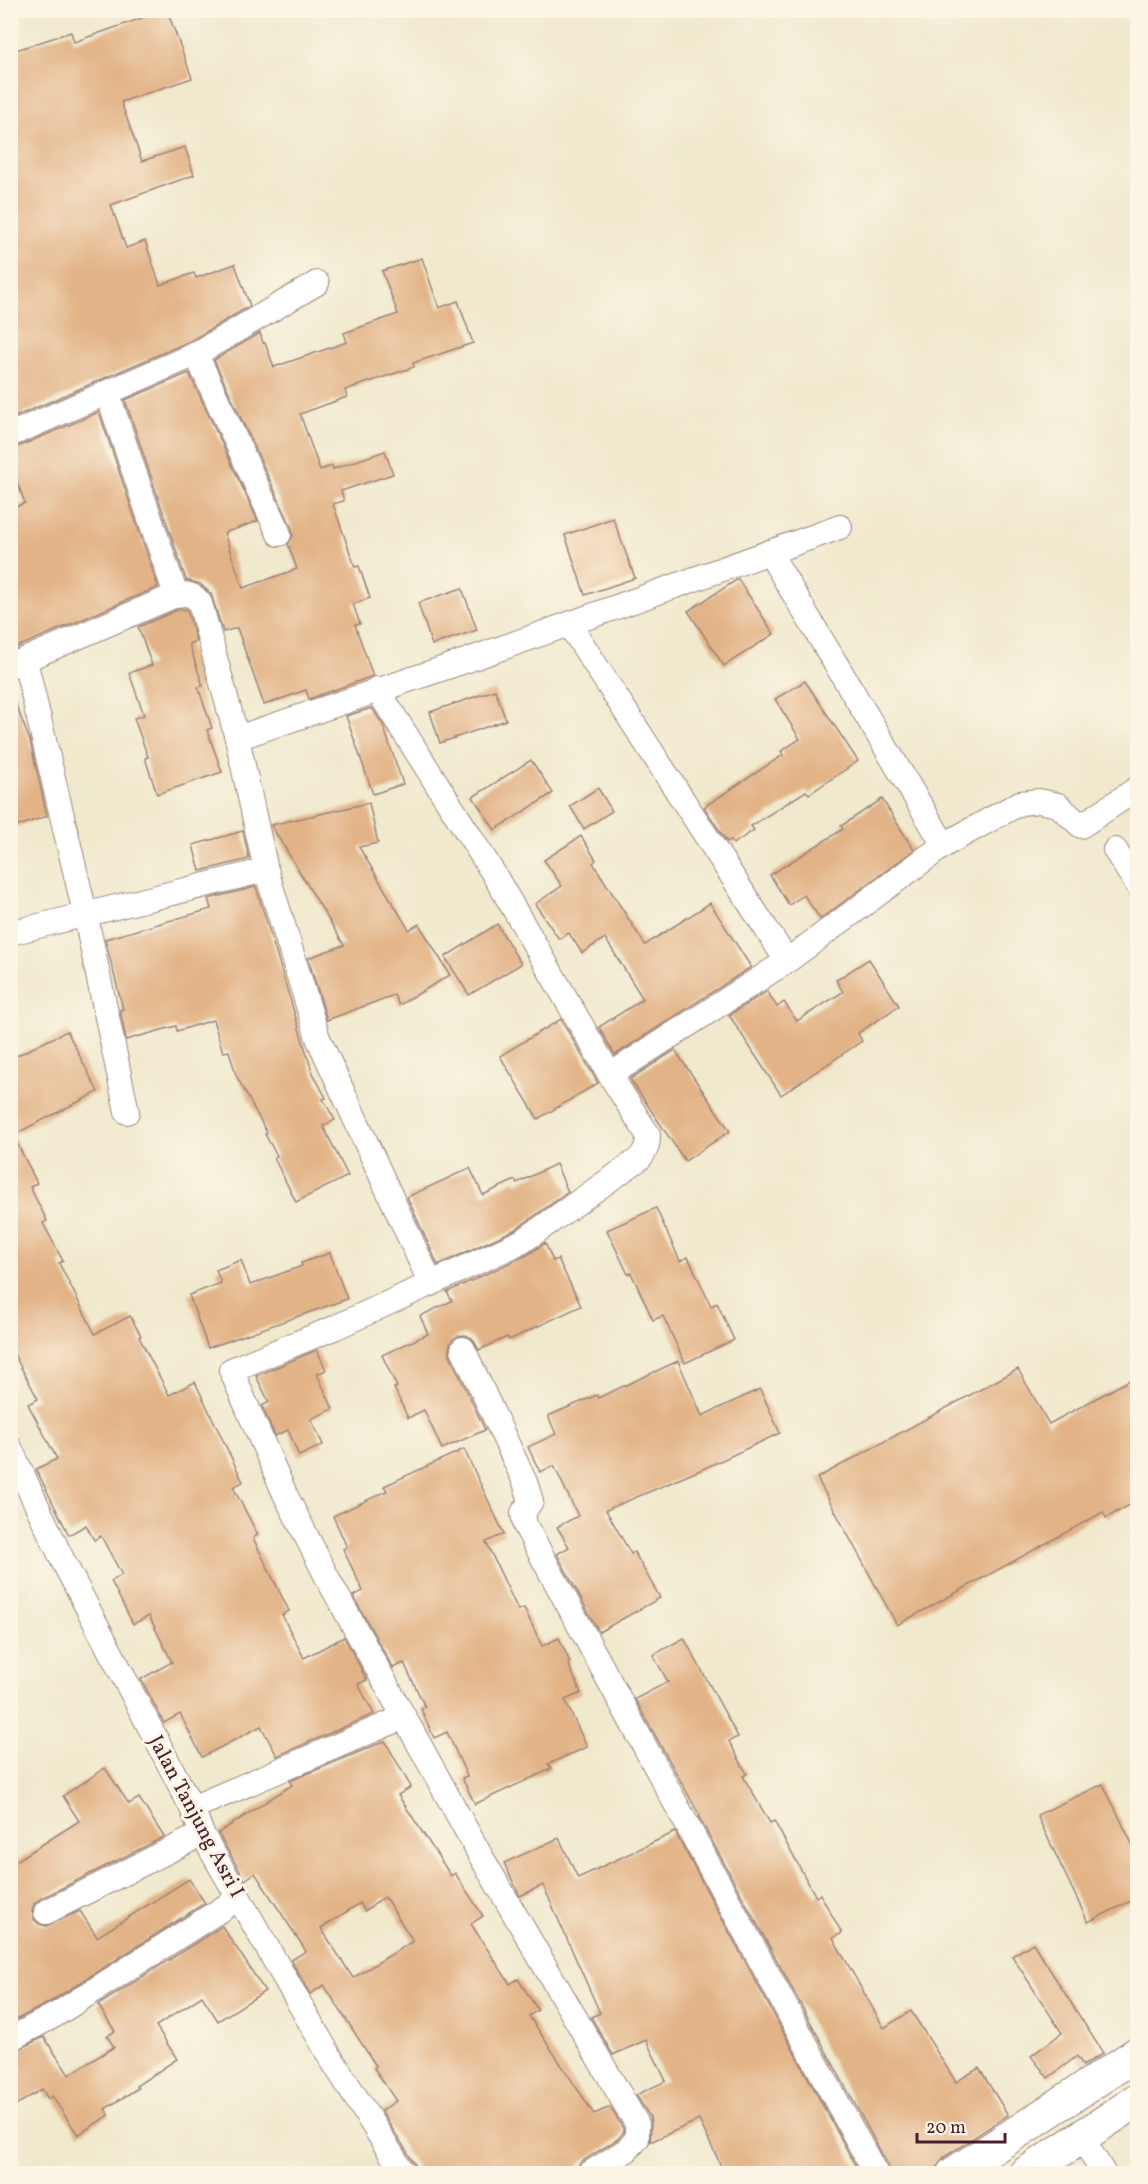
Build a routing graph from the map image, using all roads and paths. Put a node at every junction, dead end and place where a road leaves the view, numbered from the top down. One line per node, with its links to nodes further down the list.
1 (317, 283): 2 (street)
2 (196, 354): 3 (street); 6 (street)
3 (107, 392): 4 (street); 8 (street)
4 (14, 434)
5 (840, 527): 7 (street)
6 (279, 534)
7 (769, 552): 9 (street); 14 (street)
8 (176, 595): 10 (street); 12 (street)
9 (569, 624): 11 (street); 20 (street)
10 (18, 663): 18 (street)
11 (377, 689): 12 (street); 21 (street)
12 (237, 738): 16 (street)
13 (1137, 788): 14 (street)
14 (944, 845): 20 (street)
15 (1115, 850): 17 (street)
16 (266, 870): 18 (street); 23 (street)
17 (1137, 886)
18 (85, 913): 19 (street); 22 (street)
19 (10, 933)
20 (787, 961): 21 (street)
21 (610, 1075): 23 (street)
22 (127, 1112)
23 (431, 1284): 26 (street)
24 (463, 1349): 37 (street)
25 (10, 1448): 27 (street, Jalan Tanjung Asri I)
26 (404, 1717): 27 (street); 36 (street)
27 (192, 1808): 28 (street, Jalan Tanjung Asri I)
28 (202, 1834): 29 (street, Jalan Tanjung Asri I); 30 (street)
29 (239, 1898): 31 (street); 35 (street, Jalan Tanjung Asri I)
30 (46, 1912)
31 (10, 2039)
32 (1137, 2052): 38 (highway)
33 (1137, 2100): 34 (highway)
34 (1081, 2136): 39 (highway); 40 (street)
35 (404, 2174)
36 (589, 2174)
37 (876, 2174)
38 (953, 2174)
39 (1025, 2174)
40 (1104, 2174)

